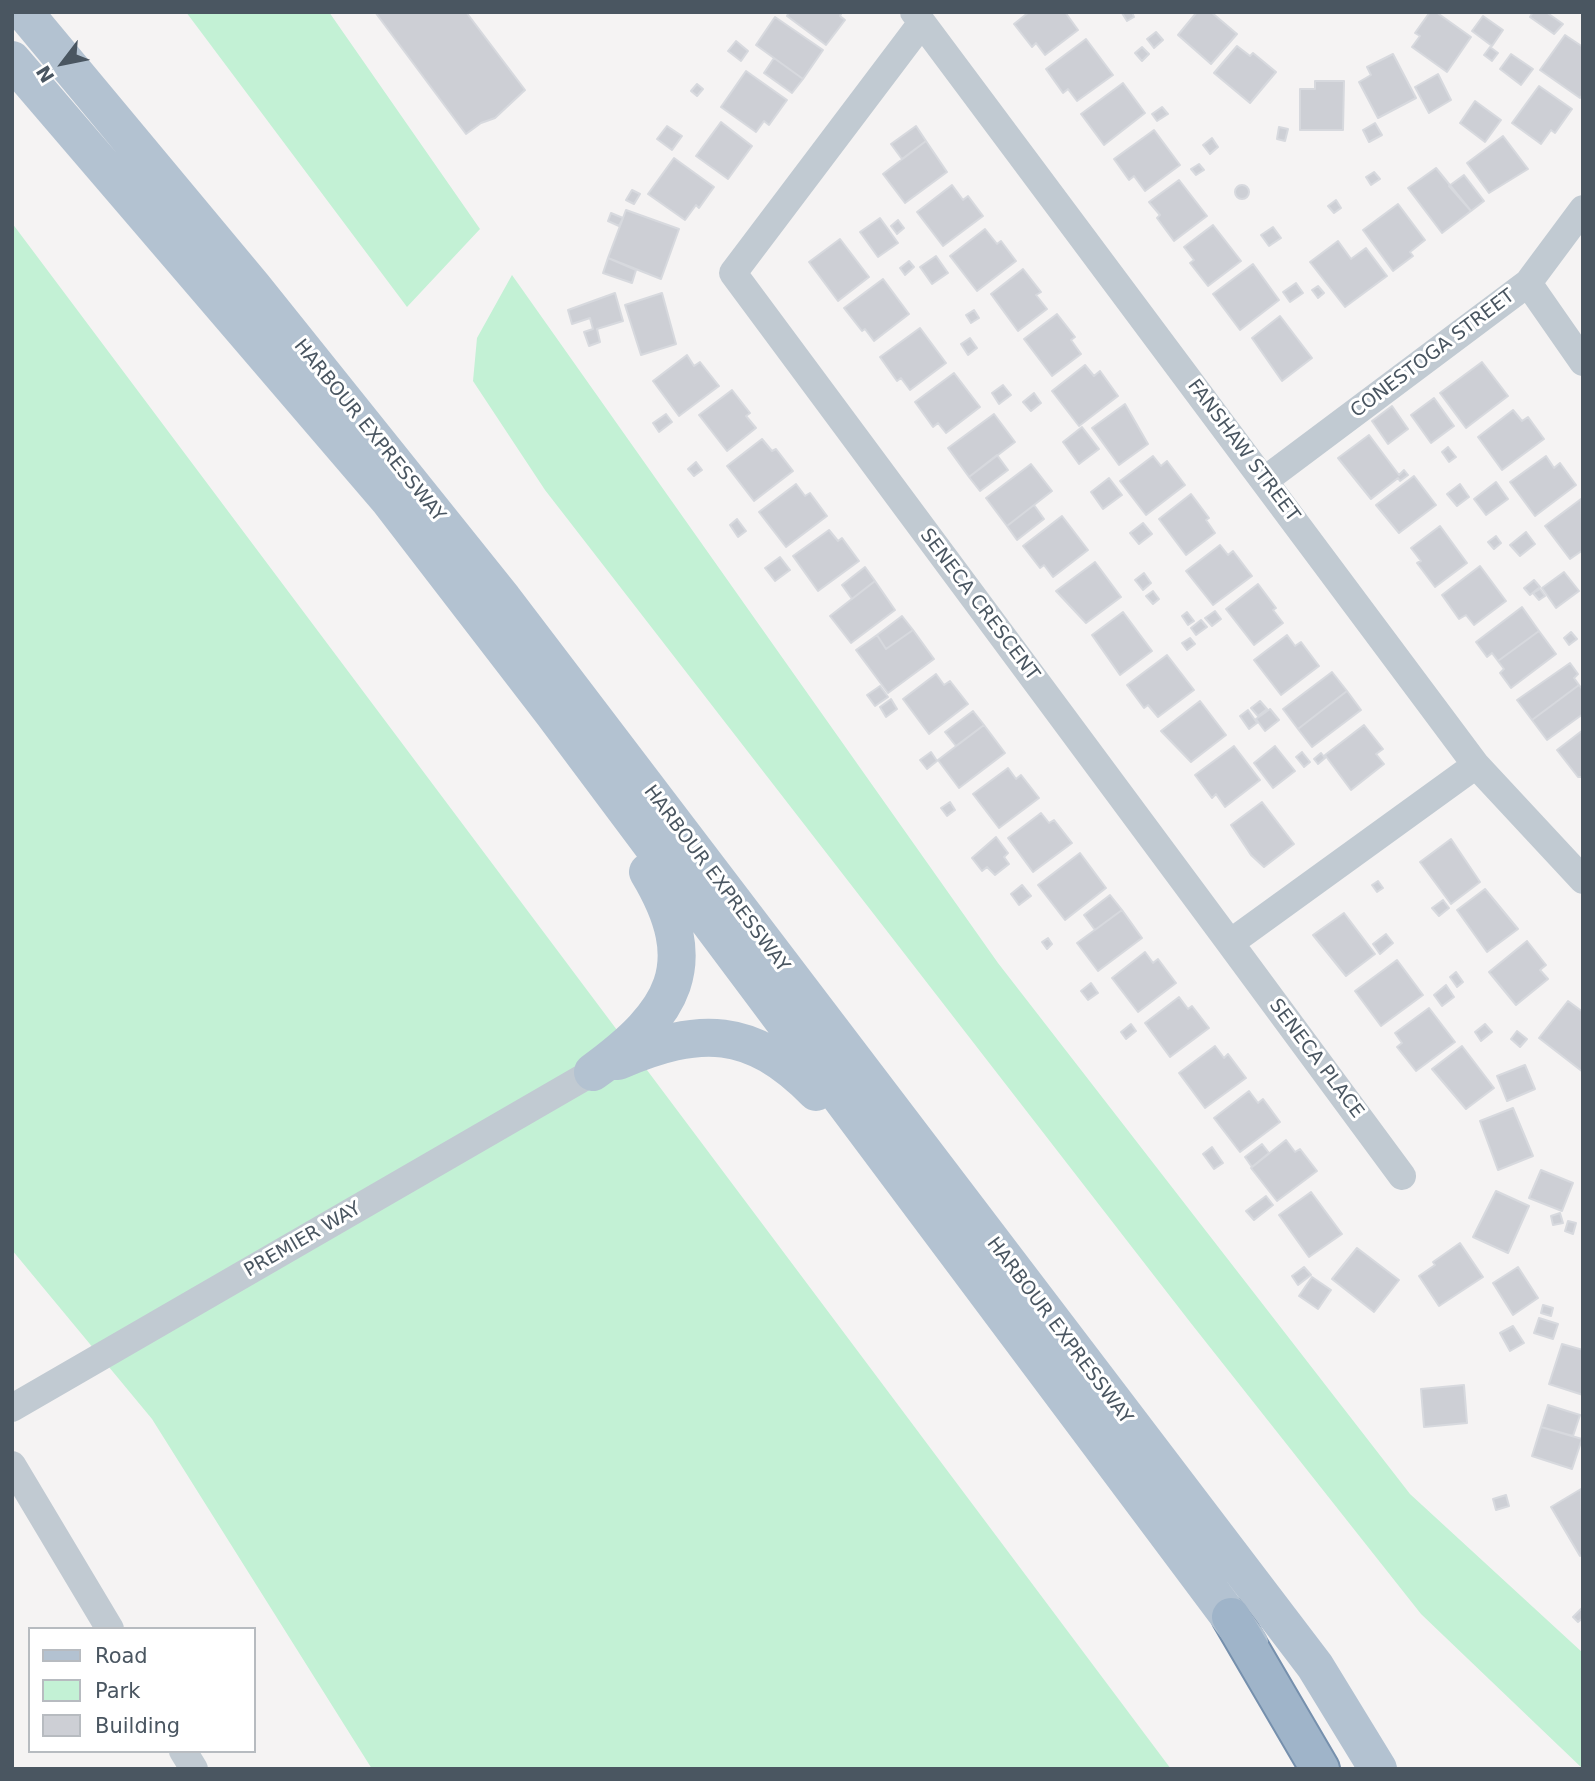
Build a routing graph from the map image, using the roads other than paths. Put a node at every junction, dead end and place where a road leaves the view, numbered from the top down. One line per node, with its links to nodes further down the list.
1 (24, 12): 5 (main road, HARBOUR EXPRESSWAY)
2 (52, 12): 5 (main road)
3 (918, 18): 9 (street, FANSHAW STREET); 13 (street, SENECA CRESCENT)
4 (12, 60): 10 (main road, HARBOUR EXPRESSWAY)
5 (178, 199): 25 (main road, HARBOUR EXPRESSWAY)
6 (1583, 209): 7 (street, CONESTOGA STREET)
7 (1528, 283): 8 (street); 9 (street, CONESTOGA STREET)
8 (1583, 362)
9 (1265, 480): 11 (street, FANSHAW STREET)
10 (553, 713): 14 (main road); 16 (main road, HARBOUR EXPRESSWAY)
11 (1476, 765): 12 (street, FANSHAW STREET); 13 (street)
12 (1583, 880)
13 (1230, 943): 15 (street, SENECA PLACE)
14 (593, 1072): 16 (main road); 17 (street, PREMIER WAY)
15 (1402, 1176)
16 (929, 1216): 19 (main road, HARBOUR EXPRESSWAY)
17 (12, 1408)
18 (12, 1465): 20 (street)
19 (1231, 1617): 23 (highway); 24 (main road, HARBOUR EXPRESSWAY)
20 (109, 1627)
21 (184, 1753): 22 (street)
22 (194, 1769)
23 (1320, 1769)
24 (1334, 1769)
25 (1378, 1769)

